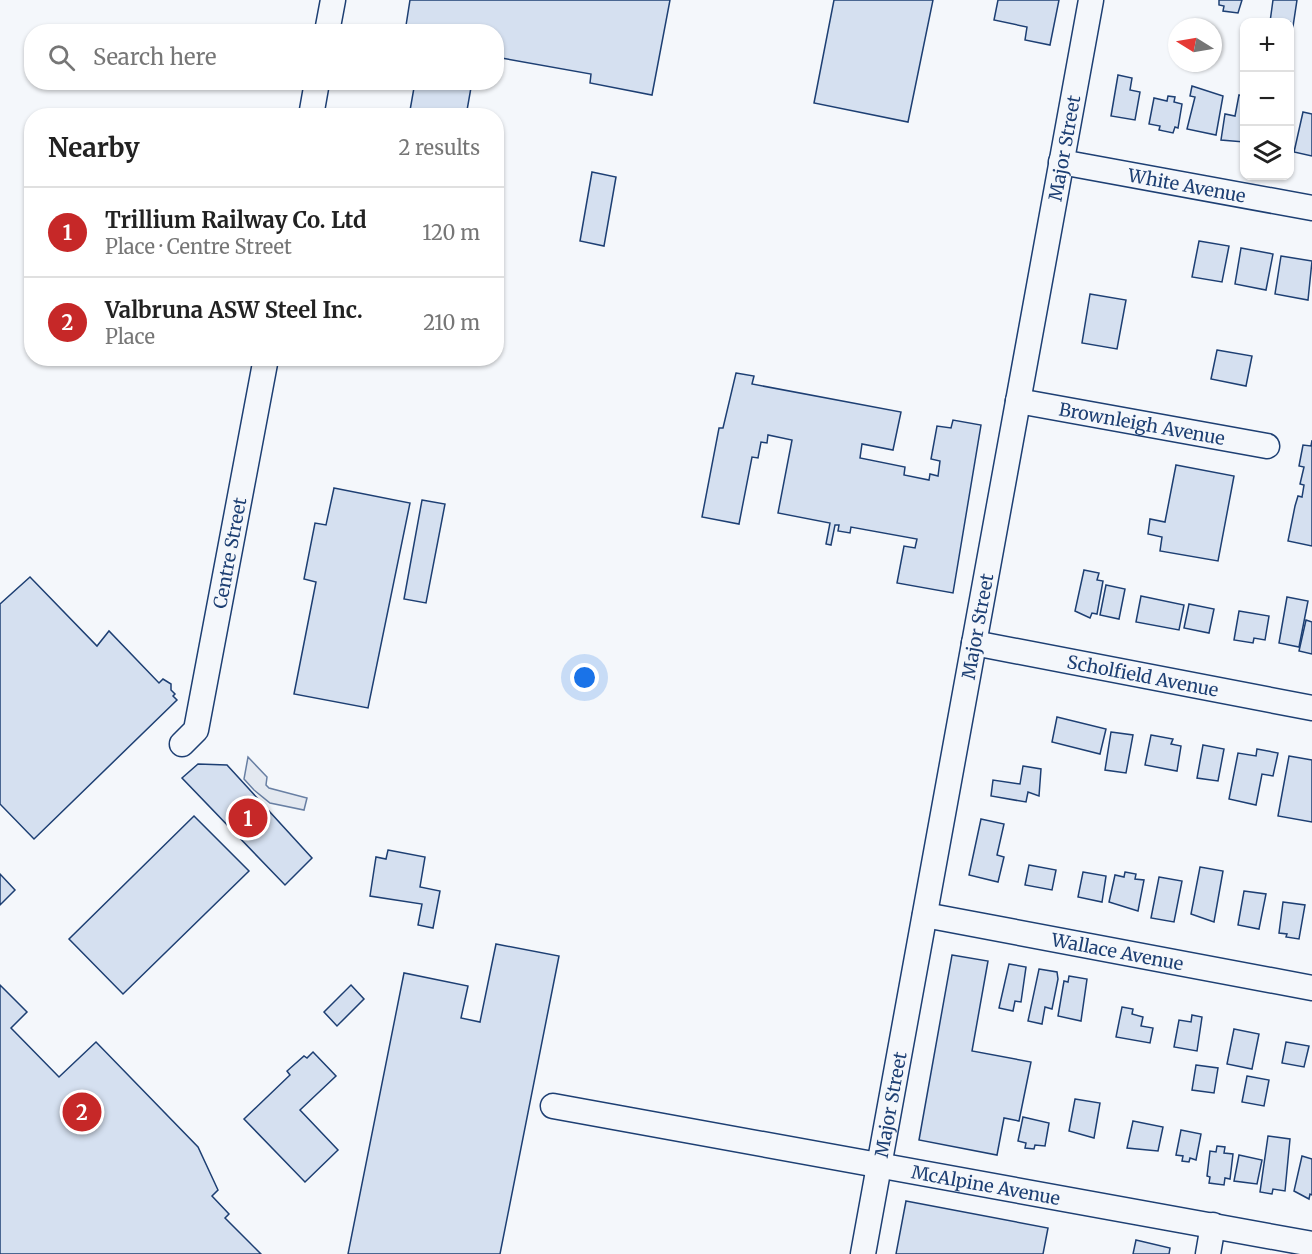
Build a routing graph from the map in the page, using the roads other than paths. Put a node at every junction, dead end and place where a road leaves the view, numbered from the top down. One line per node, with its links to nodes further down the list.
1 (333, 0): 3 (street)
2 (1091, 0): 6 (street, Major Street)
3 (328, 24)
4 (316, 90): 5 (street)
5 (312, 108)
6 (1061, 162): 7 (street, White Avenue); 9 (street, Major Street)
7 (1312, 208)
8 (264, 366): 13 (street, Centre Street)
9 (1018, 401): 10 (street, Brownleigh Avenue); 11 (street, Major Street)
10 (1267, 446)
11 (974, 644): 12 (street, Scholfield Avenue); 14 (street, Major Street)
12 (1312, 708)
13 (183, 744)
14 (925, 915): 15 (street, Wallace Avenue); 17 (street, Major Street)
15 (1312, 988)
16 (554, 1106): 17 (street, McAlpine Avenue)
17 (880, 1165): 18 (street, McAlpine Avenue); 20 (street, Major Street)
18 (1213, 1225): 19 (street, McAlpine Avenue); 21 (street)
19 (1312, 1244)
20 (863, 1254)
21 (1208, 1254)

